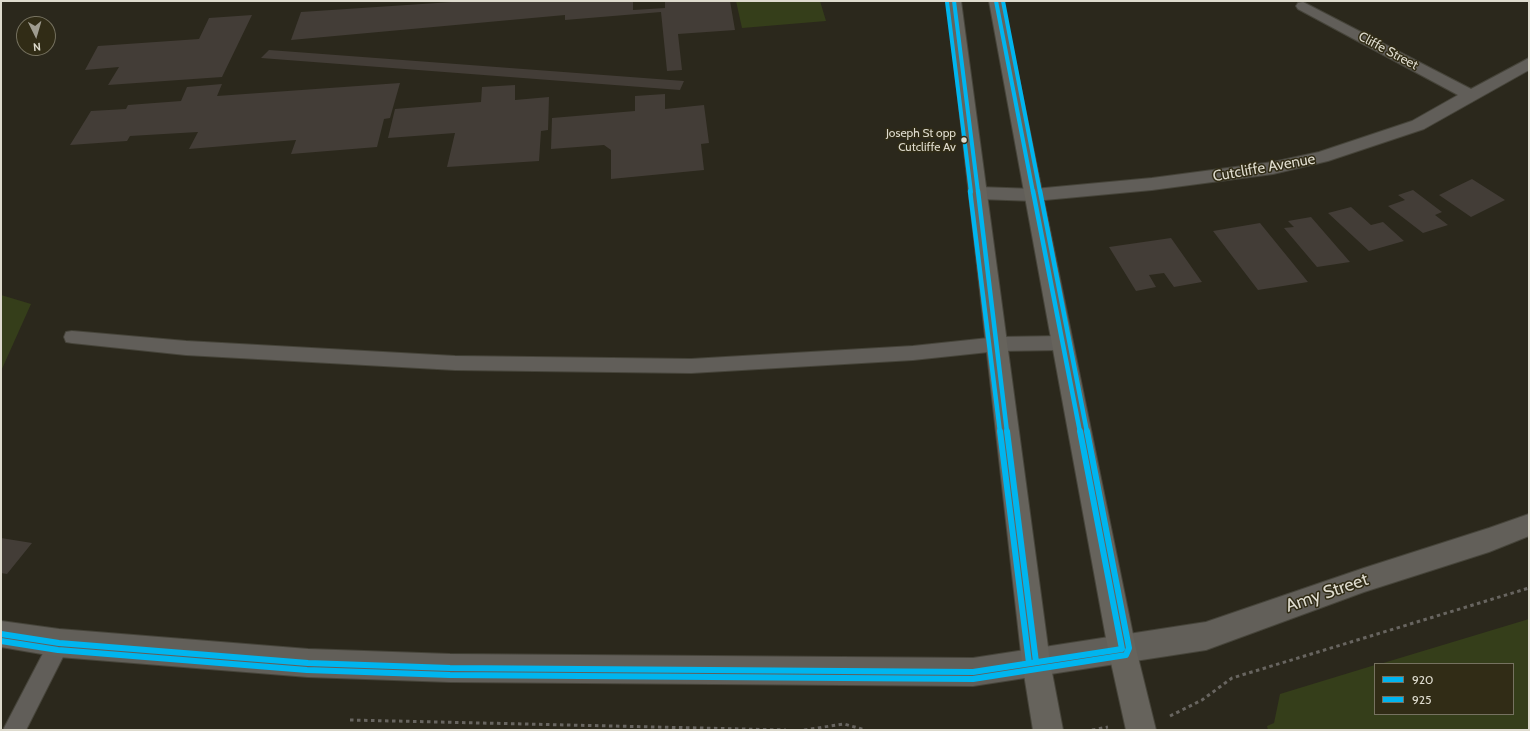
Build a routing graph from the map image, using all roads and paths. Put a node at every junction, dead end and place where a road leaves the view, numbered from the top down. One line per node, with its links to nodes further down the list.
1 (954, 1): 6 (highway)
2 (996, 1): 7 (highway)
3 (1303, 6): 5 (street, Cliffe Street)
4 (1529, 63): 5 (street, Cutcliffe Avenue)
5 (1472, 96): 7 (street, Cutcliffe Avenue)
6 (979, 193): 7 (street, Cutcliffe Avenue); 10 (highway)
7 (1034, 195): 9 (highway)
8 (72, 337): 10 (lane)
9 (1063, 343): 10 (lane); 15 (highway)
10 (998, 344): 16 (highway)
11 (1529, 525): 15 (main road, Amy Street)
12 (1529, 588): 17 (path)
13 (1, 634): 14 (main road, Amy Street)
14 (59, 643): 16 (main road, Amy Street); 19 (lane)
15 (1122, 649): 16 (main road, Amy Street); 25 (highway)
16 (1036, 662): 24 (highway)
17 (1174, 716)
18 (350, 720): 21 (path)
19 (17, 724): 20 (lane)
20 (1, 729)
21 (786, 730)
22 (804, 730): 23 (path)
23 (865, 730)
24 (1048, 730)
25 (1141, 730)

